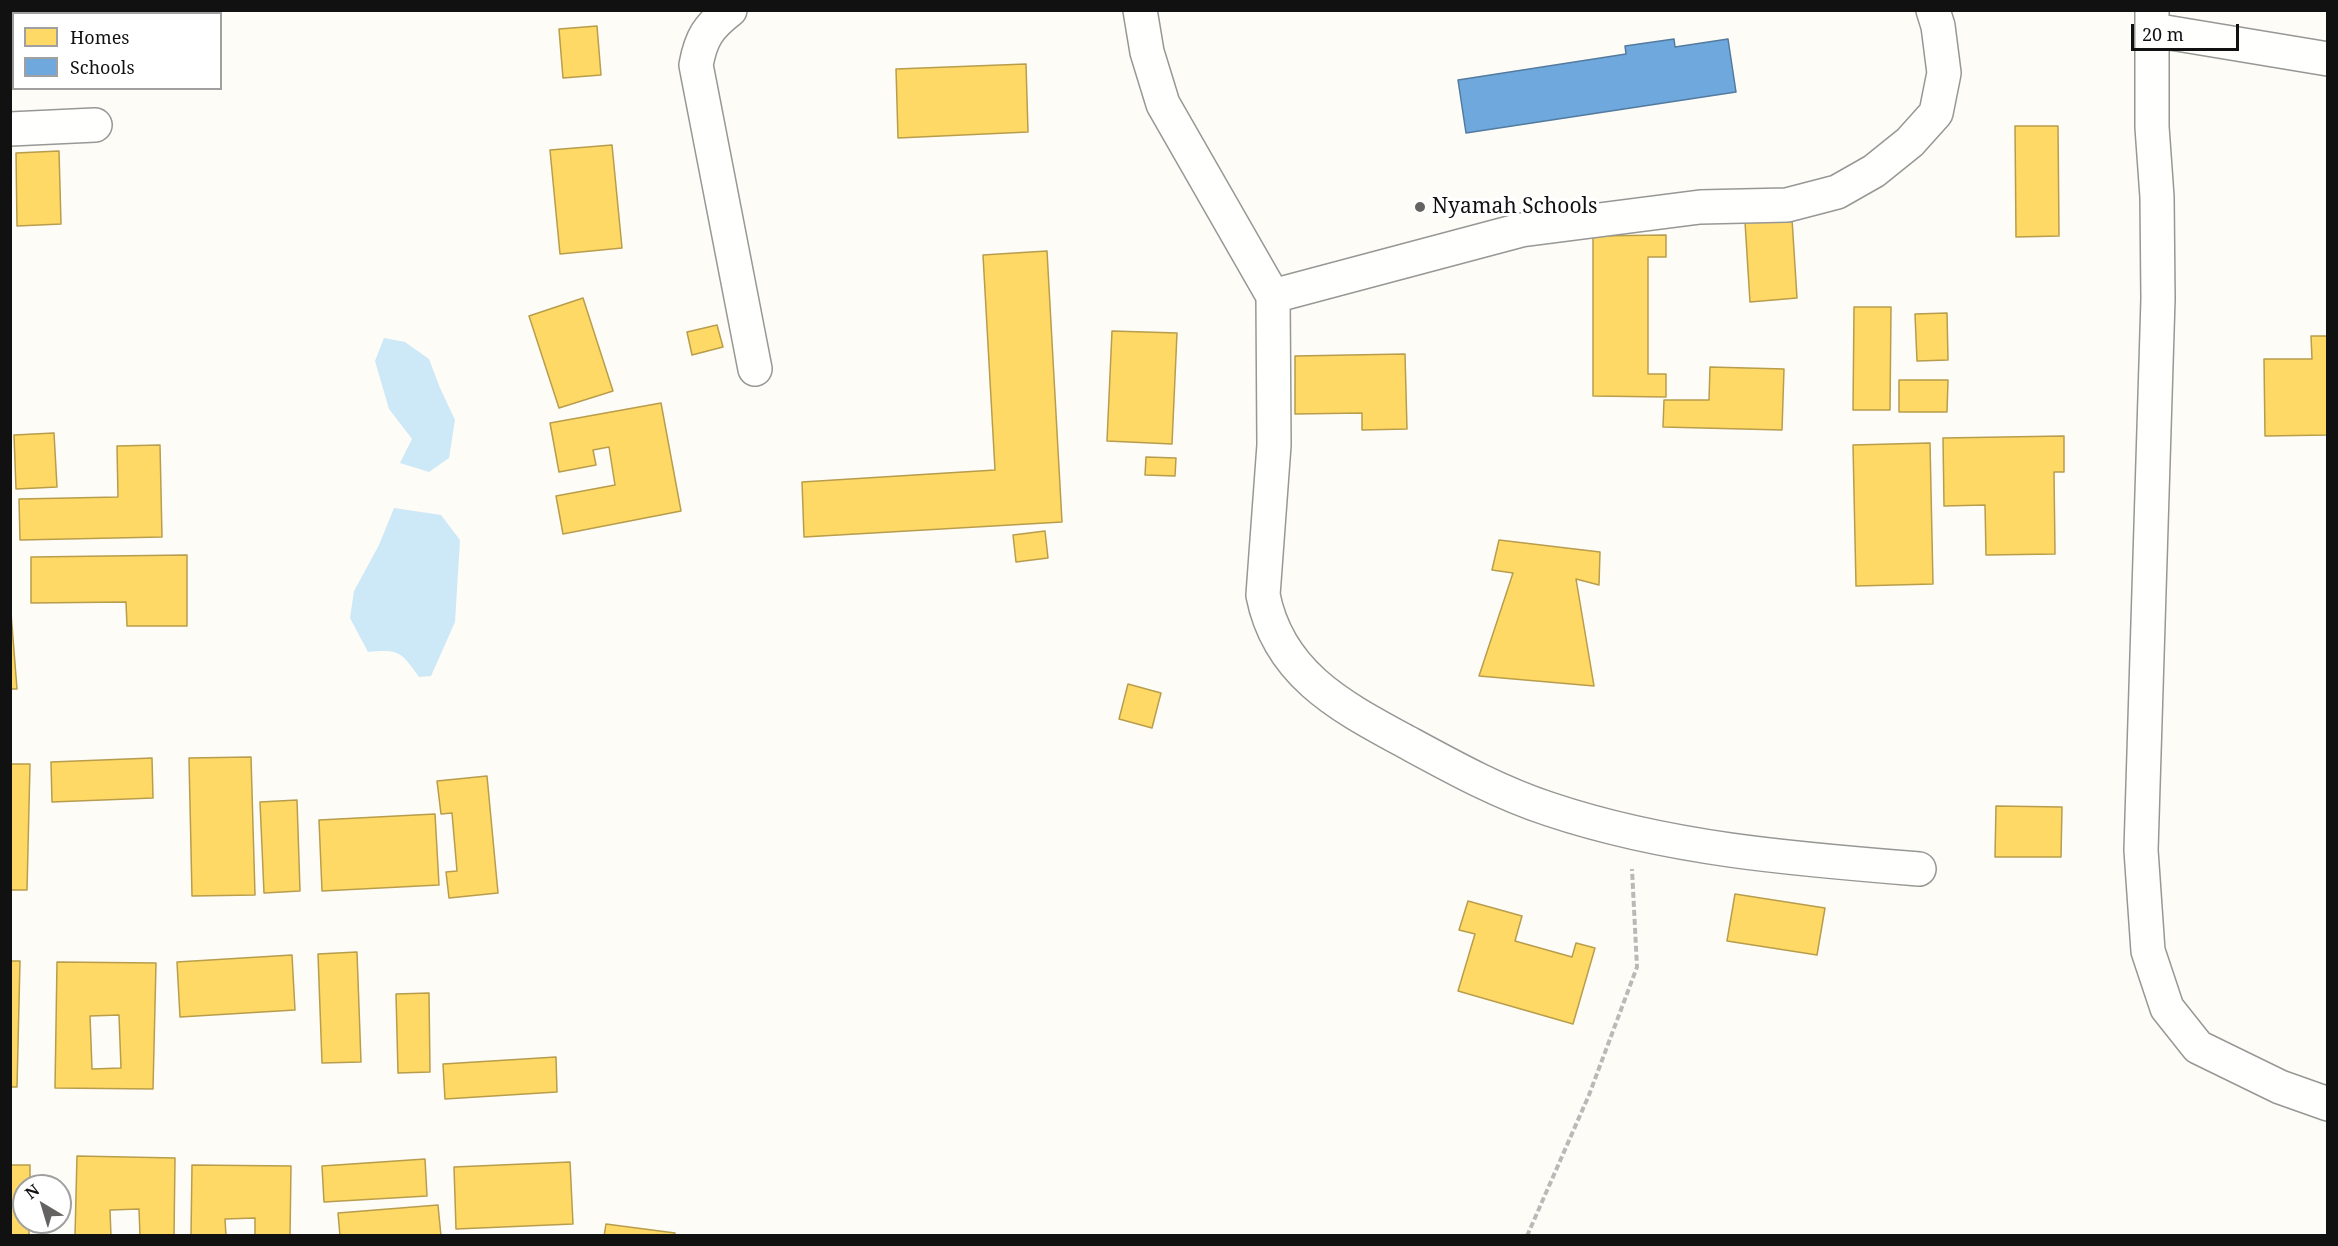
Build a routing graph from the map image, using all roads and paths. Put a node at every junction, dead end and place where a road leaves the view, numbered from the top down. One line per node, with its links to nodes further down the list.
1 (730, 10): 9 (street)
2 (1140, 10): 8 (street)
3 (1933, 10): 8 (street)
4 (2152, 20): 5 (street); 12 (street)
5 (2328, 59)
6 (95, 125): 7 (street)
7 (10, 129)
8 (1273, 296): 10 (street)
9 (755, 369)
10 (1630, 832): 11 (street); 13 (path)
11 (1919, 869)
12 (2328, 1104)
13 (1527, 1236)

